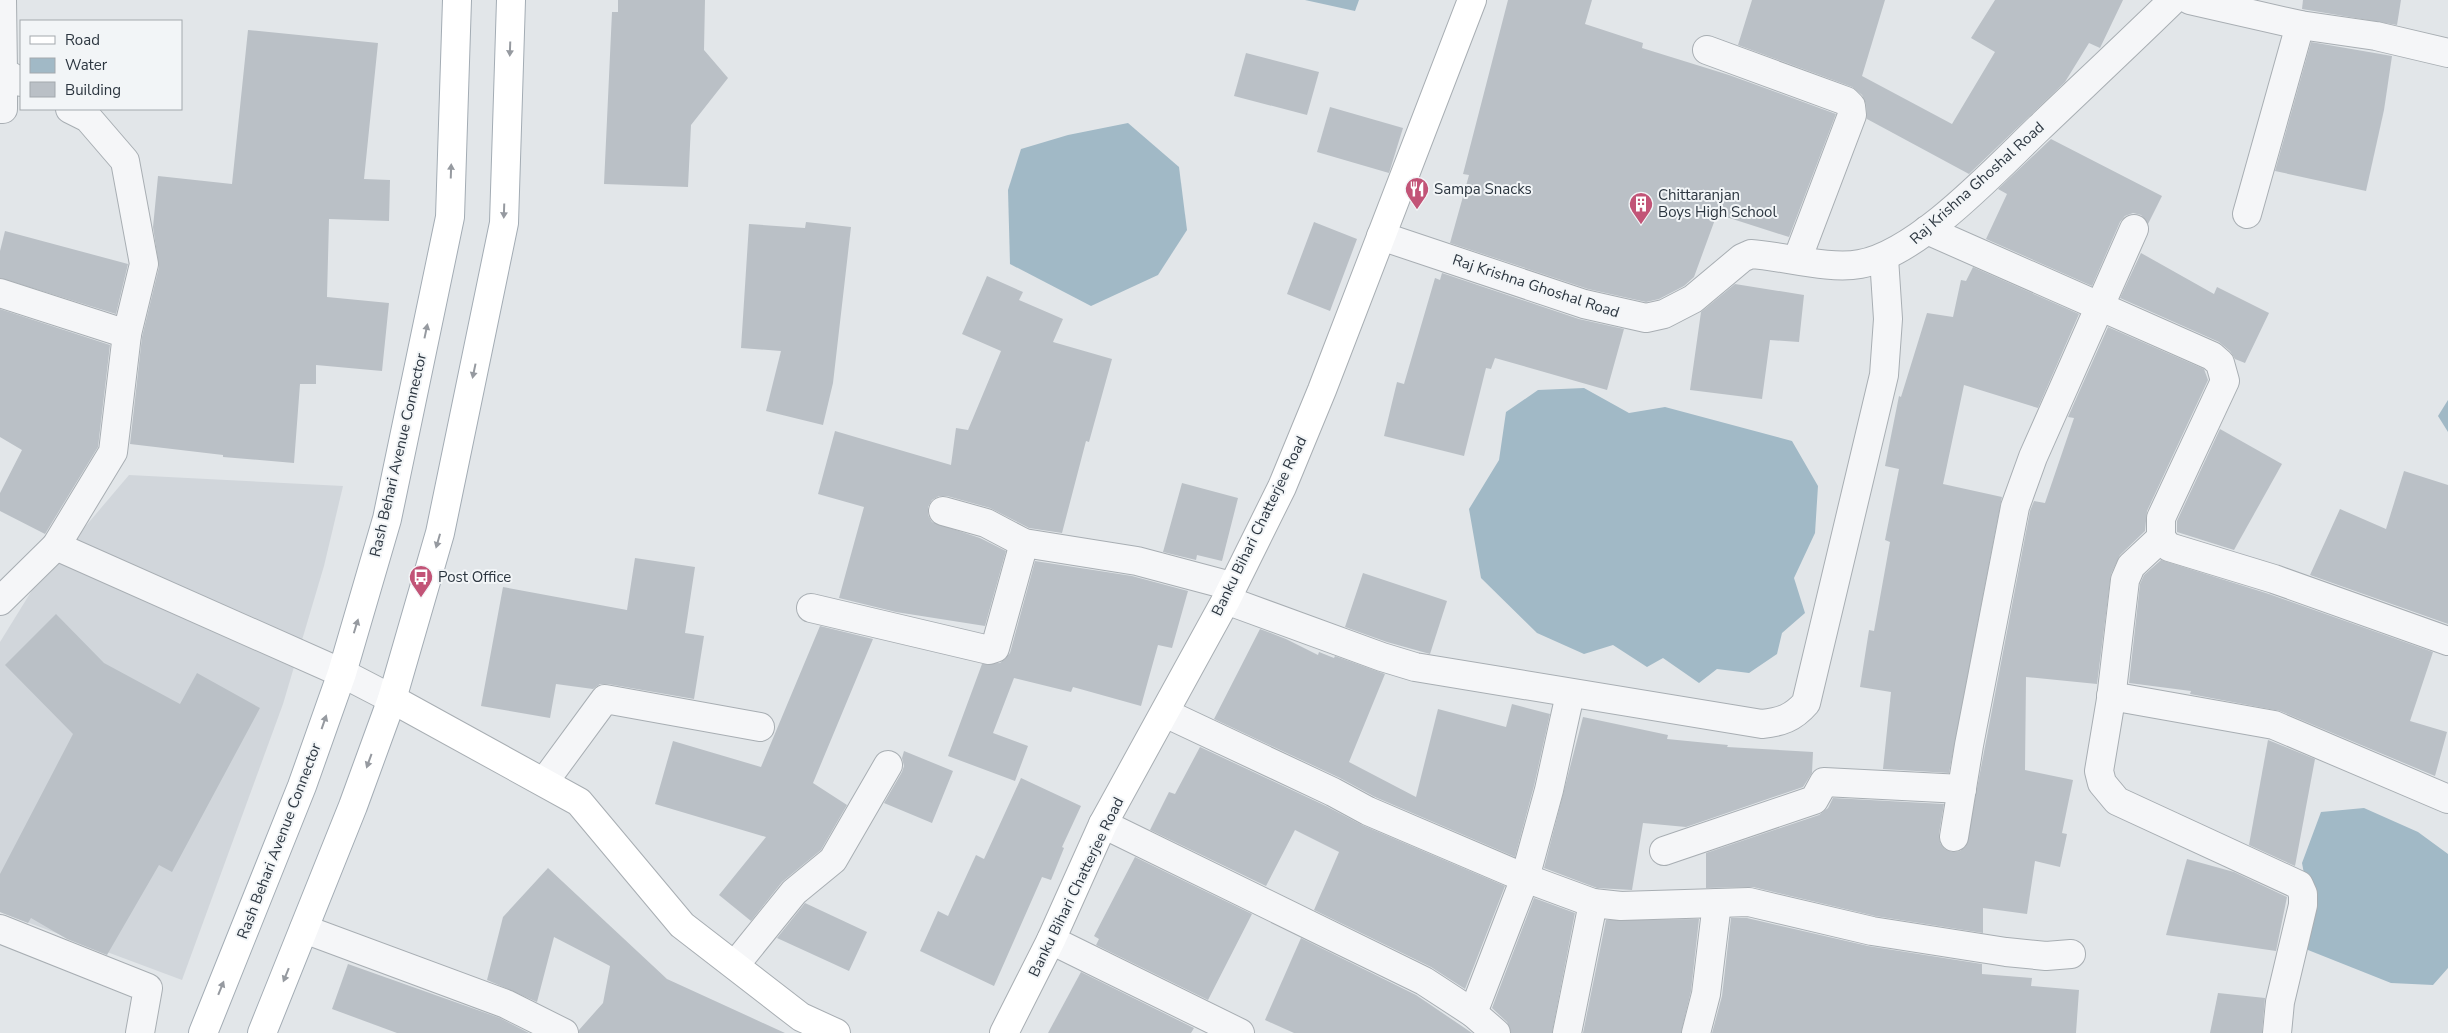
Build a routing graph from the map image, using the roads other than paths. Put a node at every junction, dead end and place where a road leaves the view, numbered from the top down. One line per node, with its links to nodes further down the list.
1 (2, 0): 10 (street)
2 (457, 0): 30 (main road, Rash Behari Avenue Connector, one-way to 2)
3 (511, 0): 33 (main road, one-way to 33)
4 (1472, 0): 16 (main road, Banku Bihari Chatterjee Road)
5 (2173, 0): 15 (street, Raj Krishna Ghoshal Road)
6 (2190, 0): 7 (street)
7 (2300, 25): 9 (street); 13 (street)
8 (1707, 50): 18 (street)
9 (2448, 53)
10 (12, 77): 11 (street)
11 (0, 109)
12 (72, 110): 21 (street)
13 (2247, 214)
14 (2134, 229): 20 (street)
15 (1927, 230): 17 (street, Raj Krishna Ghoshal Road); 20 (street)
16 (1381, 236): 18 (street, Raj Krishna Ghoshal Road); 26 (main road, Banku Bihari Chatterjee Road)
17 (1884, 258): 18 (street, Raj Krishna Ghoshal Road); 31 (street)
18 (1797, 260)
19 (0, 293): 21 (street)
20 (2099, 305): 23 (street); 38 (street)
21 (126, 334): 25 (street)
22 (944, 511): 24 (street)
23 (2161, 538): 29 (street); 32 (street)
24 (1024, 543): 26 (street); 28 (street)
25 (56, 546): 27 (street); 30 (street)
26 (1228, 593): 31 (street); 34 (main road, Banku Bihari Chatterjee Road)
27 (0, 601)
28 (811, 608)
29 (2448, 641)
30 (342, 673): 33 (street); 54 (main road, Rash Behari Avenue Connector, one-way to 30)
31 (1570, 694): 43 (street)
32 (2111, 696): 39 (street); 62 (street)
33 (392, 699): 37 (main road); 47 (main road, one-way to 47)
34 (1165, 713): 40 (main road, Banku Bihari Chatterjee Road); 43 (street)
35 (760, 727): 37 (street)
36 (888, 765): 50 (street)
37 (544, 782): 50 (main road)
38 (1962, 789): 41 (street); 42 (street)
39 (2448, 799)
40 (1103, 824): 48 (main road, Banku Bihari Chatterjee Road); 51 (street)
41 (1954, 837)
42 (1664, 851)
43 (1524, 878): 44 (street); 51 (street)
44 (1593, 903): 45 (street); 60 (street)
45 (1717, 903): 49 (street); 61 (street)
46 (0, 929): 53 (street)
47 (304, 929): 55 (main road, one-way to 55); 56 (street)
48 (1051, 940): 52 (main road, Banku Bihari Chatterjee Road); 58 (street)
49 (2071, 954)
50 (735, 965): 57 (main road)
51 (1473, 1013): 59 (street)
52 (1006, 1032)
53 (140, 1033)
54 (203, 1033)
55 (262, 1033)
56 (564, 1033)
57 (836, 1033)
58 (1240, 1033)
59 (1496, 1033)
60 (1567, 1033)
61 (1696, 1033)
62 (2277, 1033)

